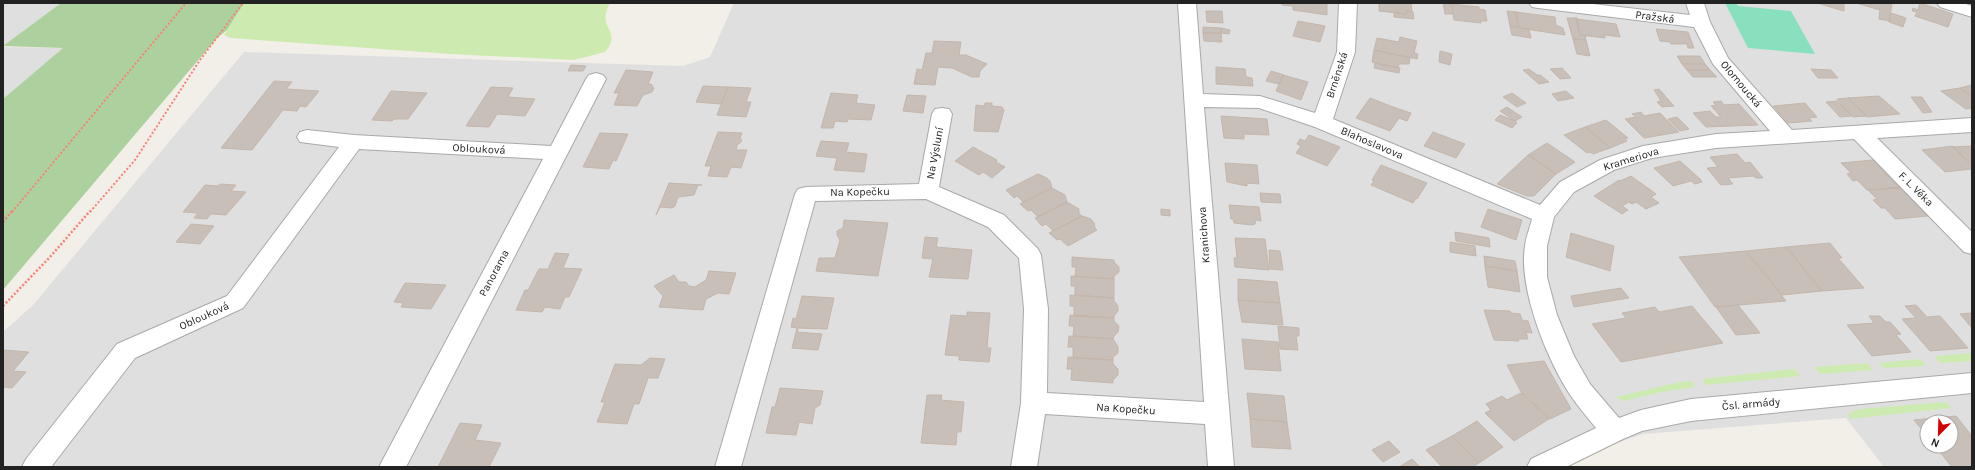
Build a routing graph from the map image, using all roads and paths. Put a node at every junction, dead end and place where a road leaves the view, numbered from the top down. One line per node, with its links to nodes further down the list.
1 (186, 3): 22 (path)
2 (243, 3): 24 (path)
3 (1187, 3): 11 (street, Kranichova)
4 (1348, 3): 13 (street, Brněnská)
5 (1538, 3): 9 (street, Pražská)
6 (1695, 3): 9 (street, Olomoucká)
7 (1946, 3): 8 (street)
8 (1972, 12)
9 (1701, 22): 17 (street, Olomoucká)
10 (596, 79): 19 (street, Panorama)
11 (1194, 100): 13 (street, Blahoslavova); 27 (street, Kranichova)
12 (942, 114): 20 (street, Na Výsluní)
13 (1322, 122): 21 (street, Blahoslavova)
14 (1972, 125): 15 (street, Krameriova)
15 (1860, 132): 17 (street, Krameriova); 23 (street, F. L. Věka)
16 (307, 137): 18 (street, Oblouková)
17 (1787, 137): 21 (street, Krameriova)
18 (354, 142): 19 (street, Oblouková); 29 (street, Oblouková)
19 (557, 153): 30 (street, Panorama)
20 (928, 191): 26 (street, Na Kopečku); 31 (street, Na Kopečku)
21 (1544, 215): 28 (street, Krameriova)
22 (3, 222)
23 (1972, 246)
24 (3, 306)
25 (1972, 383): 28 (street, Čsl. armády)
26 (1034, 403): 27 (street, Na Kopečku); 32 (street, Na Kopečku)
27 (1218, 414): 33 (street, Kranichova)
28 (1614, 431): 34 (street, Čsl. armády)
29 (35, 467)
30 (392, 467)
31 (728, 467)
32 (1024, 467)
33 (1221, 467)
34 (1540, 467)

